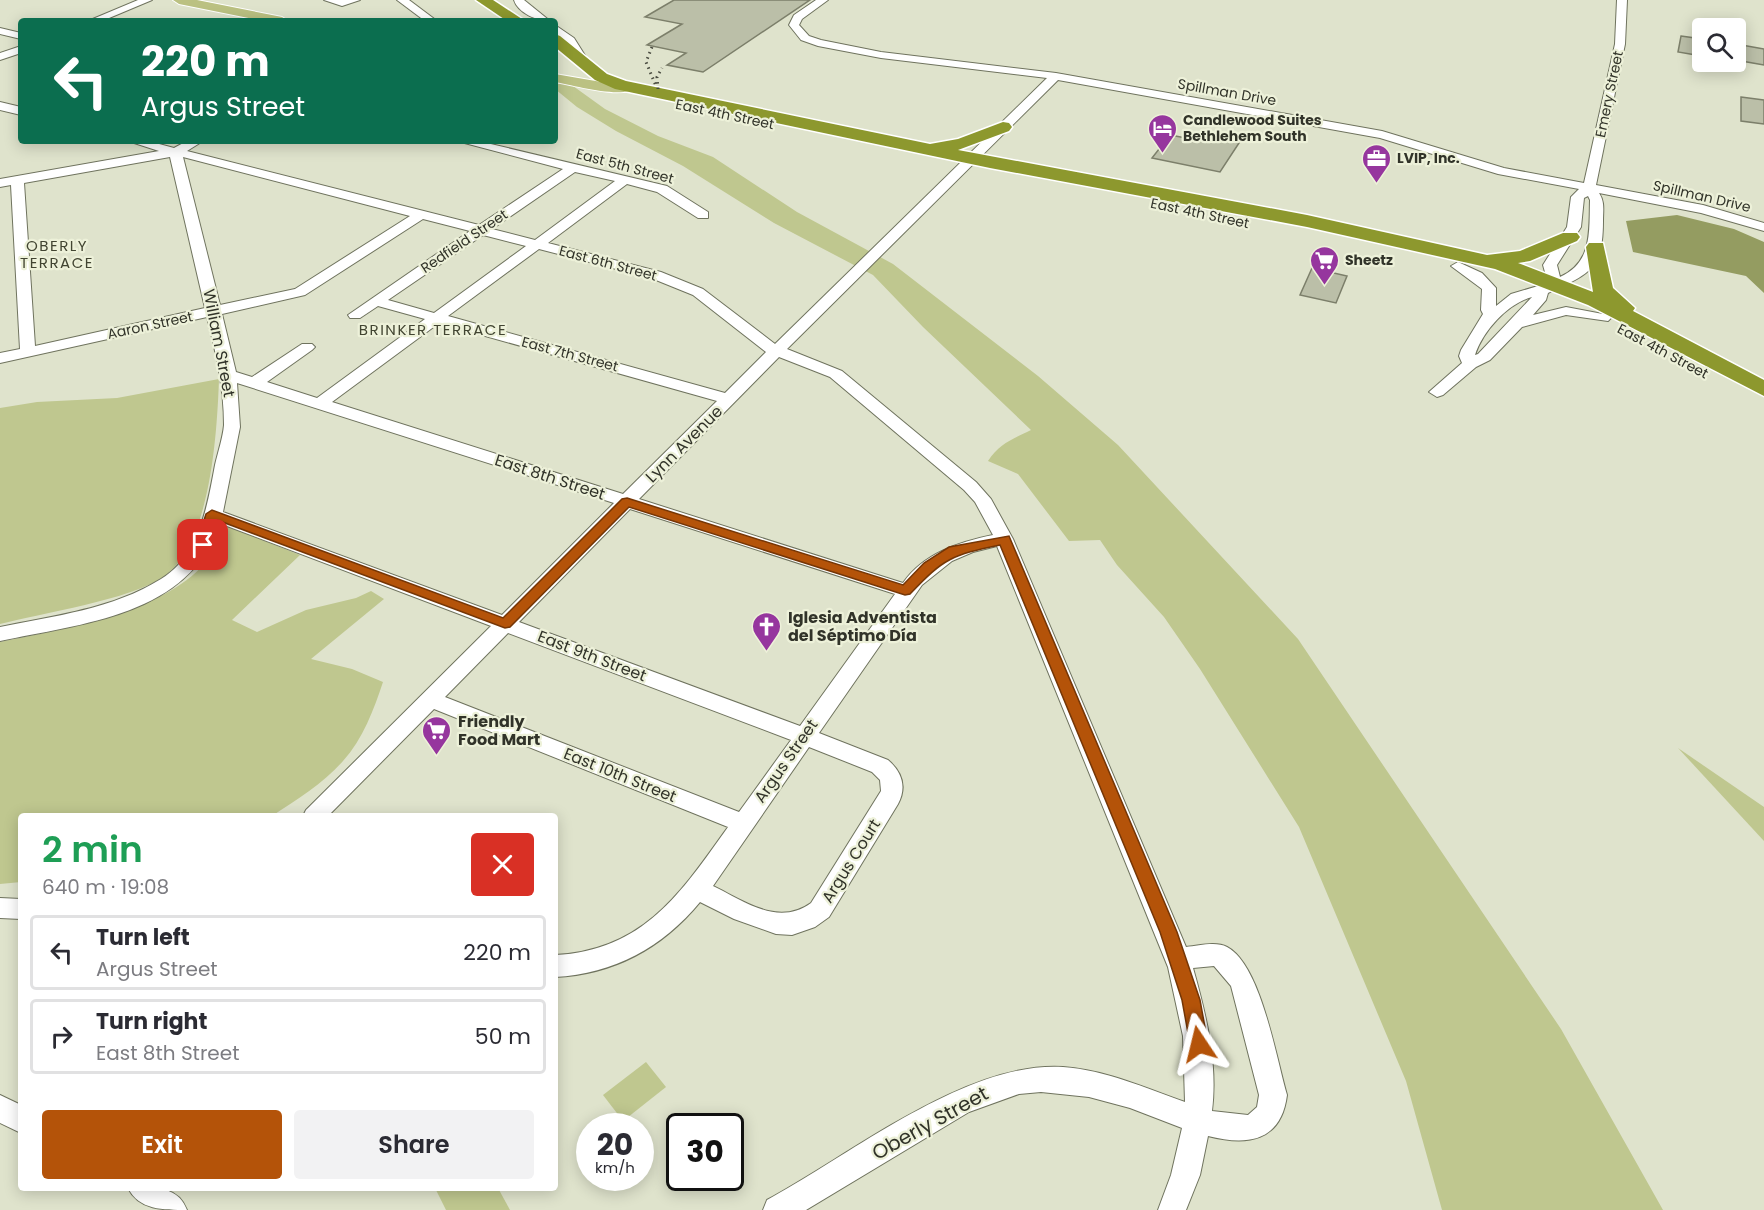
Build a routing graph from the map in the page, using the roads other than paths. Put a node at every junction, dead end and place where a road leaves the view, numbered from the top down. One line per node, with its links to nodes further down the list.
1 (147, 0): 11 (street)
2 (179, 0): 12 (main road)
3 (329, 0): 4 (street)
4 (354, 0)
5 (402, 0): 13 (street)
6 (483, 0): 14 (highway)
7 (501, 0): 15 (highway)
8 (519, 0): 16 (street)
9 (823, 0): 25 (street, Spillman Drive)
10 (1622, 0): 42 (street, Emery Street)
11 (101, 18)
12 (267, 18)
13 (428, 18)
14 (513, 18)
15 (528, 18)
16 (541, 18)
17 (558, 30): 24 (street)
18 (0, 31): 19 (street)
19 (18, 35)
20 (558, 42): 24 (highway)
21 (18, 50): 23 (street)
22 (558, 52): 27 (highway)
23 (0, 57)
24 (585, 65): 27 (highway)
25 (1056, 76): 31 (street, Lynn Avenue); 42 (street, Spillman Drive)
26 (562, 79): 27 (main road, East 4th Street)
27 (622, 88): 28 (highway, East 4th Street)
28 (664, 98): 35 (highway, East 4th Street); 37 (highway, East 4th Street)
29 (0, 106): 30 (street)
30 (18, 110)
31 (1003, 127): 35 (highway); 37 (street, Lynn Avenue)
32 (145, 144): 36 (street, East 6th Street)
33 (191, 144): 36 (street)
34 (476, 144): 38 (street, East 5th Street)
35 (904, 144): 37 (highway, East 4th Street)
36 (175, 152): 39 (street); 43 (street, East 6th Street); 53 (street, William Street)
37 (968, 161): 50 (highway, East 4th Street); 61 (street, Lynn Avenue)
38 (574, 167): 40 (street, East 5th Street); 46 (street, Redfield Street)
39 (17, 180): 41 (street); 62 (street)
40 (625, 180): 44 (street, East 5th Street); 48 (street)
41 (0, 183)
42 (1589, 188): 45 (street, Spillman Drive); 47 (street, Emery Street); 49 (street, Emery Street)
43 (421, 215): 46 (street, East 6th Street); 53 (street, Aaron Street)
44 (703, 215)
45 (1764, 227)
46 (480, 230): 48 (street, East 6th Street); 52 (street, Redfield Street)
47 (1570, 237): 50 (highway); 51 (street, Emery Street)
48 (537, 244): 56 (street); 61 (street, East 6th Street)
49 (1596, 248): 51 (street); 59 (highway)
50 (1466, 261): 51 (highway, East 4th Street); 54 (street)
51 (1548, 287): 54 (street); 57 (highway, East 4th Street); 58 (street); 59 (highway, East 4th Street)
52 (376, 301): 55 (street, Redfield Street); 56 (street, East 7th Street)
53 (214, 311): 62 (street, Aaron Street); 65 (street, William Street)
54 (1491, 314): 64 (street)
55 (355, 315)
56 (437, 318): 69 (street, East 7th Street); 70 (street)
57 (1603, 318): 58 (street); 71 (highway, East 4th Street)
58 (1518, 322): 64 (street)
59 (1660, 333): 67 (highway, East 4th Street)
60 (307, 347): 66 (street)
61 (776, 351): 69 (street, Lynn Avenue); 74 (street, East 6th Street)
62 (28, 352): 63 (street, Aaron Street)
63 (0, 358)
64 (1470, 364): 68 (street)
65 (229, 375): 66 (street, East 8th Street); 73 (street, William Street)
66 (254, 383): 70 (street, East 8th Street)
67 (1764, 390)
68 (1437, 392)
69 (729, 399): 72 (street, Lynn Avenue)
70 (319, 404): 72 (street, East 8th Street)
71 (1764, 405)
72 (627, 502): 75 (street, East 8th Street); 76 (street, Lynn Avenue)
73 (212, 514): 76 (street, East 9th Street); 77 (street, William Street)
74 (1003, 536): 75 (street, Argus Street); 83 (street, East 6th Street)
75 (905, 590): 79 (street, Argus Street)
76 (505, 624): 78 (street, Lynn Avenue); 79 (street, East 9th Street)
77 (0, 634)
78 (430, 699): 80 (street, Lynn Avenue); 81 (street, East 10th Street)
79 (804, 735): 81 (street, Argus Street); 82 (street, Argus Court)
80 (317, 813)
81 (742, 823): 82 (street, Argus Street)
82 (697, 889): 84 (street, Argus Street)
83 (1178, 959): 87 (street, East 6th Street); 87 (street, Oberly Street)
84 (558, 966)
85 (0, 1108): 86 (street)
86 (18, 1118)
87 (1197, 1119): 90 (street, Oberly Street); 91 (street, East 6th Street)
88 (146, 1191): 89 (street)
89 (172, 1210)
90 (777, 1210)
91 (1172, 1210)

